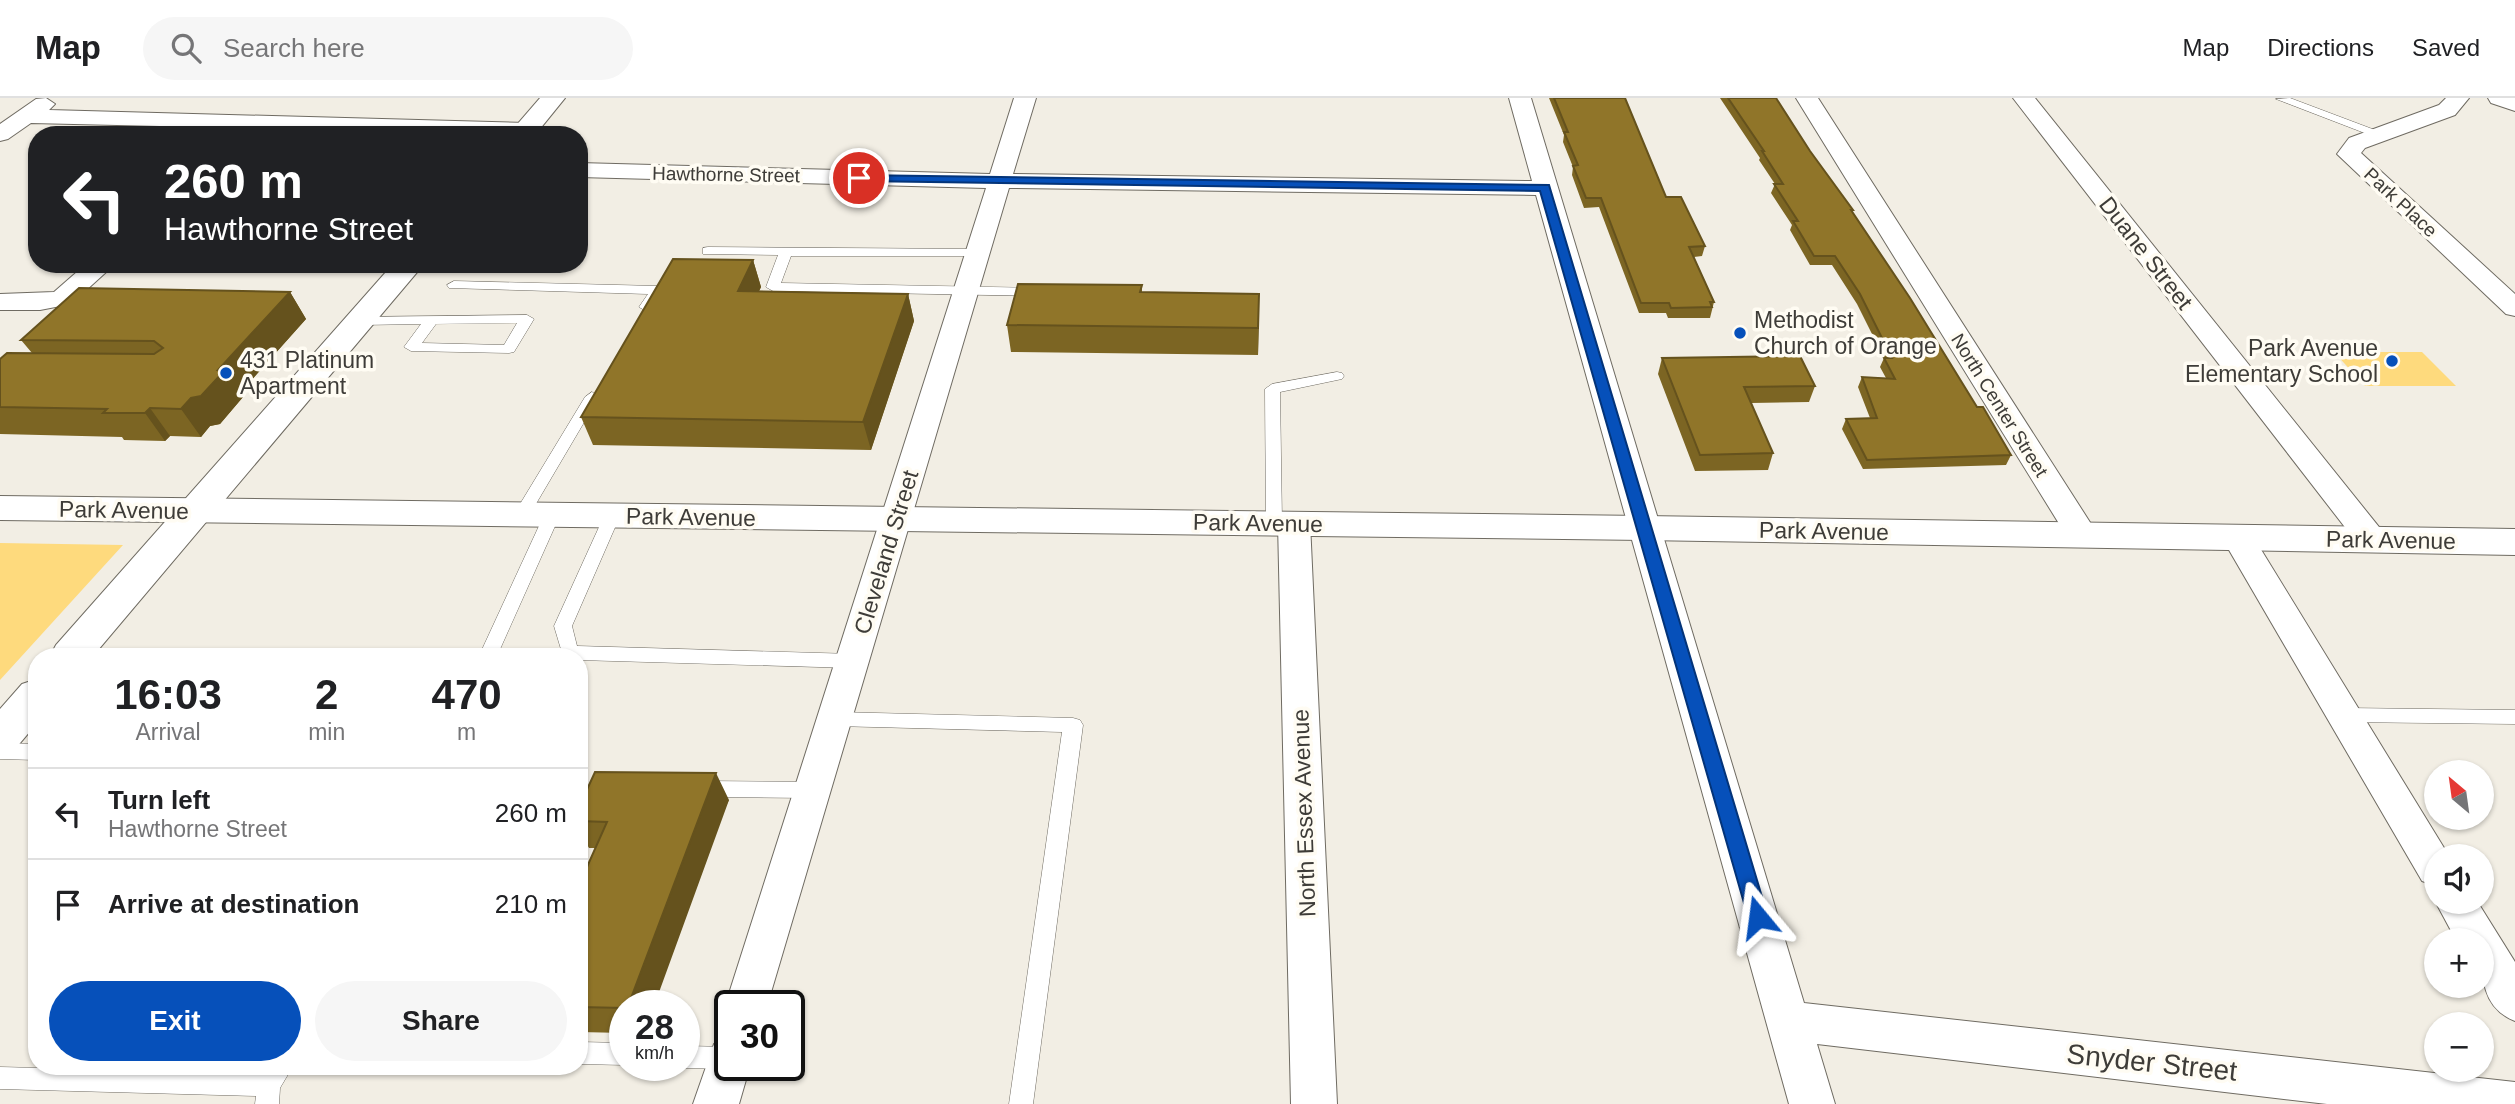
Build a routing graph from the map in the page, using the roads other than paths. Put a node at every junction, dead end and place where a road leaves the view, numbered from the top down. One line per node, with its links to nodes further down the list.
1 (53, 98): 11 (street)
2 (553, 98): 13 (main road)
3 (1025, 98): 17 (street, Cleveland Street)
4 (1520, 98): 18 (street)
5 (1807, 98): 41 (street, North Center Street)
6 (2024, 98): 43 (street, Duane Street)
7 (2458, 98): 15 (street, Park Place)
8 (2500, 98): 10 (main road)
9 (2282, 99): 15 (lane)
10 (2515, 103)
11 (26, 117): 12 (street); 14 (street)
12 (203, 126)
13 (529, 126)
14 (0, 134)
15 (2379, 135): 28 (street, Park Place)
16 (588, 170): 17 (street, Hawthorne Street)
17 (998, 181): 18 (street, Hawthorne Street); 21 (street, Cleveland Street)
18 (1545, 188): 40 (street)
19 (708, 251): 20 (lane)
20 (785, 253): 21 (lane); 25 (lane)
21 (977, 253): 25 (street, Cleveland Street)
22 (91, 273): 27 (street)
23 (401, 273): 30 (main road)
24 (454, 285): 31 (lane)
25 (965, 290): 26 (lane); 38 (street, Cleveland Street)
26 (1049, 292)
27 (0, 302)
28 (2515, 308)
29 (432, 320): 29 (lane); 30 (lane)
30 (360, 321): 35 (main road)
31 (635, 326)
32 (1337, 376): 39 (lane)
33 (600, 385): 36 (lane)
34 (0, 508): 35 (main road, Park Avenue)
35 (197, 510): 36 (main road, Park Avenue); 45 (main road)
36 (537, 515): 37 (main road, Park Avenue); 46 (lane)
37 (612, 516): 38 (main road, Park Avenue); 47 (lane)
38 (897, 519): 39 (main road, Park Avenue); 49 (street, Cleveland Street)
39 (1284, 523): 40 (main road, Park Avenue); 71 (street, North Essex Avenue)
40 (1644, 527): 41 (main road, Park Avenue); 63 (street)
41 (2082, 535): 42 (main road, Park Avenue)
42 (2238, 538): 43 (main road, Park Avenue); 51 (street)
43 (2372, 540): 44 (main road, Park Avenue)
44 (2510, 548)
45 (77, 648)
46 (491, 648)
47 (569, 648)
48 (588, 654): 49 (lane)
49 (853, 661): 53 (street, Cleveland Street)
50 (28, 705): 54 (main road)
51 (2344, 715): 52 (lane); 59 (street)
52 (2515, 717)
53 (835, 719): 58 (street, Cleveland Street); 70 (lane)
54 (0, 737)
55 (0, 751): 56 (lane)
56 (28, 752)
57 (676, 789): 58 (lane)
58 (813, 790): 61 (street, Cleveland Street)
59 (2424, 849)
60 (2494, 965): 62 (street)
61 (751, 990)
62 (2515, 1001)
63 (1788, 1021): 72 (street); 73 (street, Snyder Street)
64 (588, 1053): 65 (lane)
65 (609, 1054)
66 (0, 1078): 68 (lane)
67 (723, 1081): 69 (street)
68 (272, 1085)
69 (716, 1104)
70 (1021, 1104)
71 (1314, 1104)
72 (1812, 1104)
73 (2515, 1104)

